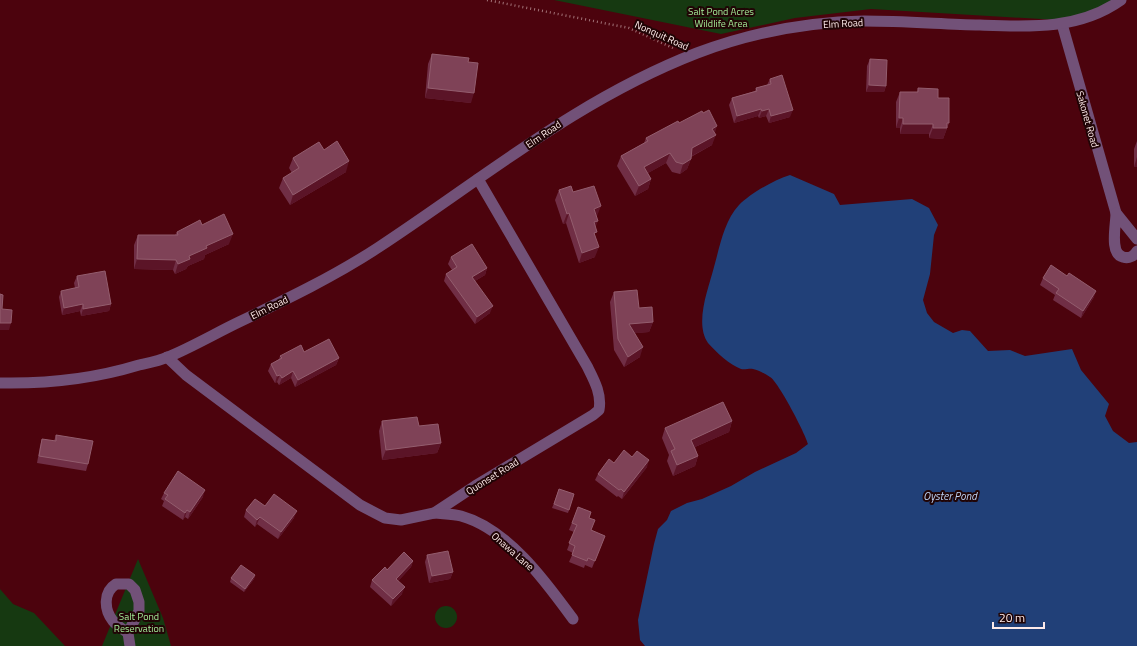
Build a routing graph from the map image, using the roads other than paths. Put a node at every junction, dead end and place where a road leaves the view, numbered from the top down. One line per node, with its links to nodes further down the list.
1 (1121, 0): 2 (street, Elm Road)
2 (1062, 24): 3 (street, Elm Road); 4 (street, Sakonet Road)
3 (478, 179): 7 (street, Elm Road); 9 (street, Quonset Road)
4 (1116, 213): 5 (street); 6 (street)
5 (1137, 239)
6 (1137, 251)
7 (167, 357): 8 (street, Elm Road); 9 (street, Quonset Road)
8 (0, 383)
9 (434, 513): 10 (street, Onawa Lane)
10 (573, 619)
11 (128, 633): 12 (street)
12 (130, 646)

